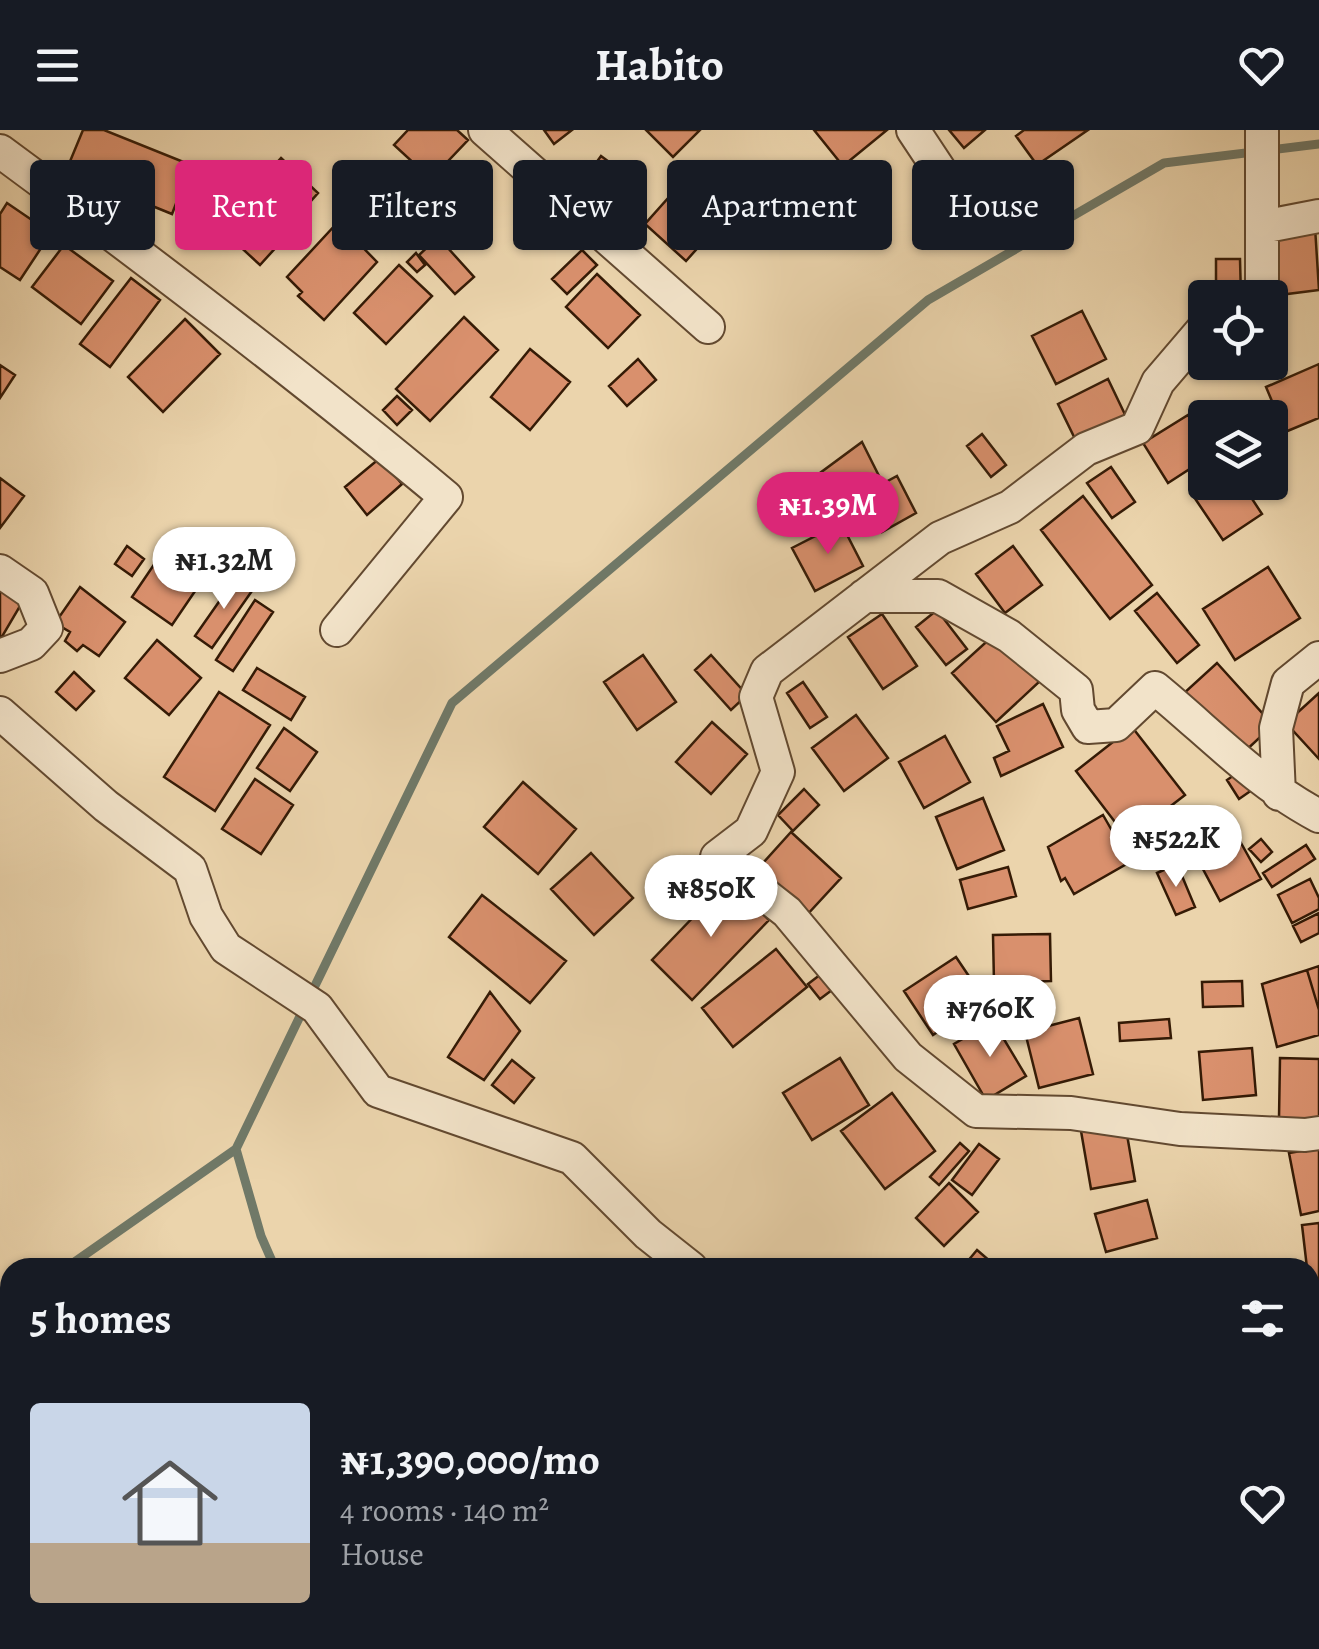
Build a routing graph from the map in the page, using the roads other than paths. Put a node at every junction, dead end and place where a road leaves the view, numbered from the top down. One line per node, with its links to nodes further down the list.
1 (485, 130): 9 (street)
2 (913, 130): 5 (street)
3 (1262, 130): 7 (street)
4 (0, 152): 13 (street)
5 (933, 160)
6 (1319, 216): 7 (street)
7 (1262, 226): 8 (street)
8 (1262, 280)
9 (708, 327)
10 (1188, 347): 12 (street)
11 (0, 571): 14 (street)
12 (864, 596): 17 (street); 19 (street)
13 (337, 630)
14 (0, 656)
15 (1319, 658): 17 (street)
16 (0, 713): 20 (street)
17 (1279, 794): 18 (street)
18 (1319, 816)
19 (1319, 1133)
20 (678, 1258)

